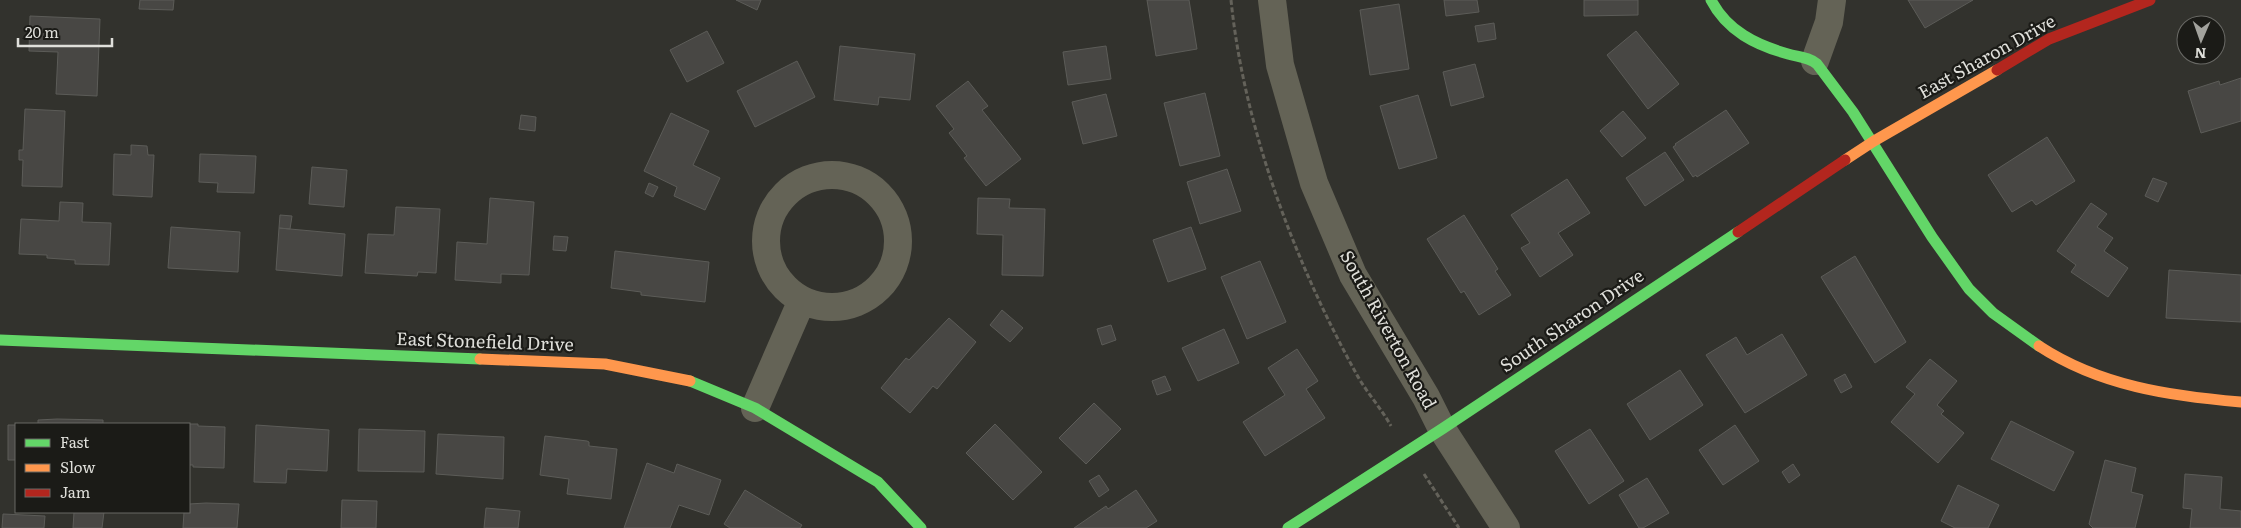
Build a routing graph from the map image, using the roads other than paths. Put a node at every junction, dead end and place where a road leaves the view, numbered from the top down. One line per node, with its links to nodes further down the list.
1 (1272, 0): 11 (street, South Riverton Road)
2 (1711, 0): 5 (street)
3 (1832, 0): 5 (street)
4 (2150, 0): 6 (street, East Sharon Drive)
5 (1815, 61): 6 (street)
6 (1874, 141): 9 (street); 11 (street, South Sharon Drive)
7 (802, 300): 7 (street); 10 (street)
8 (0, 340): 10 (street, East Stonefield Drive)
9 (2241, 402)
10 (755, 408): 12 (street, East Stonefield Drive)
11 (1442, 429): 13 (street, South Sharon Drive); 14 (street, South Riverton Road)
12 (921, 528)
13 (1288, 528)
14 (1506, 528)

